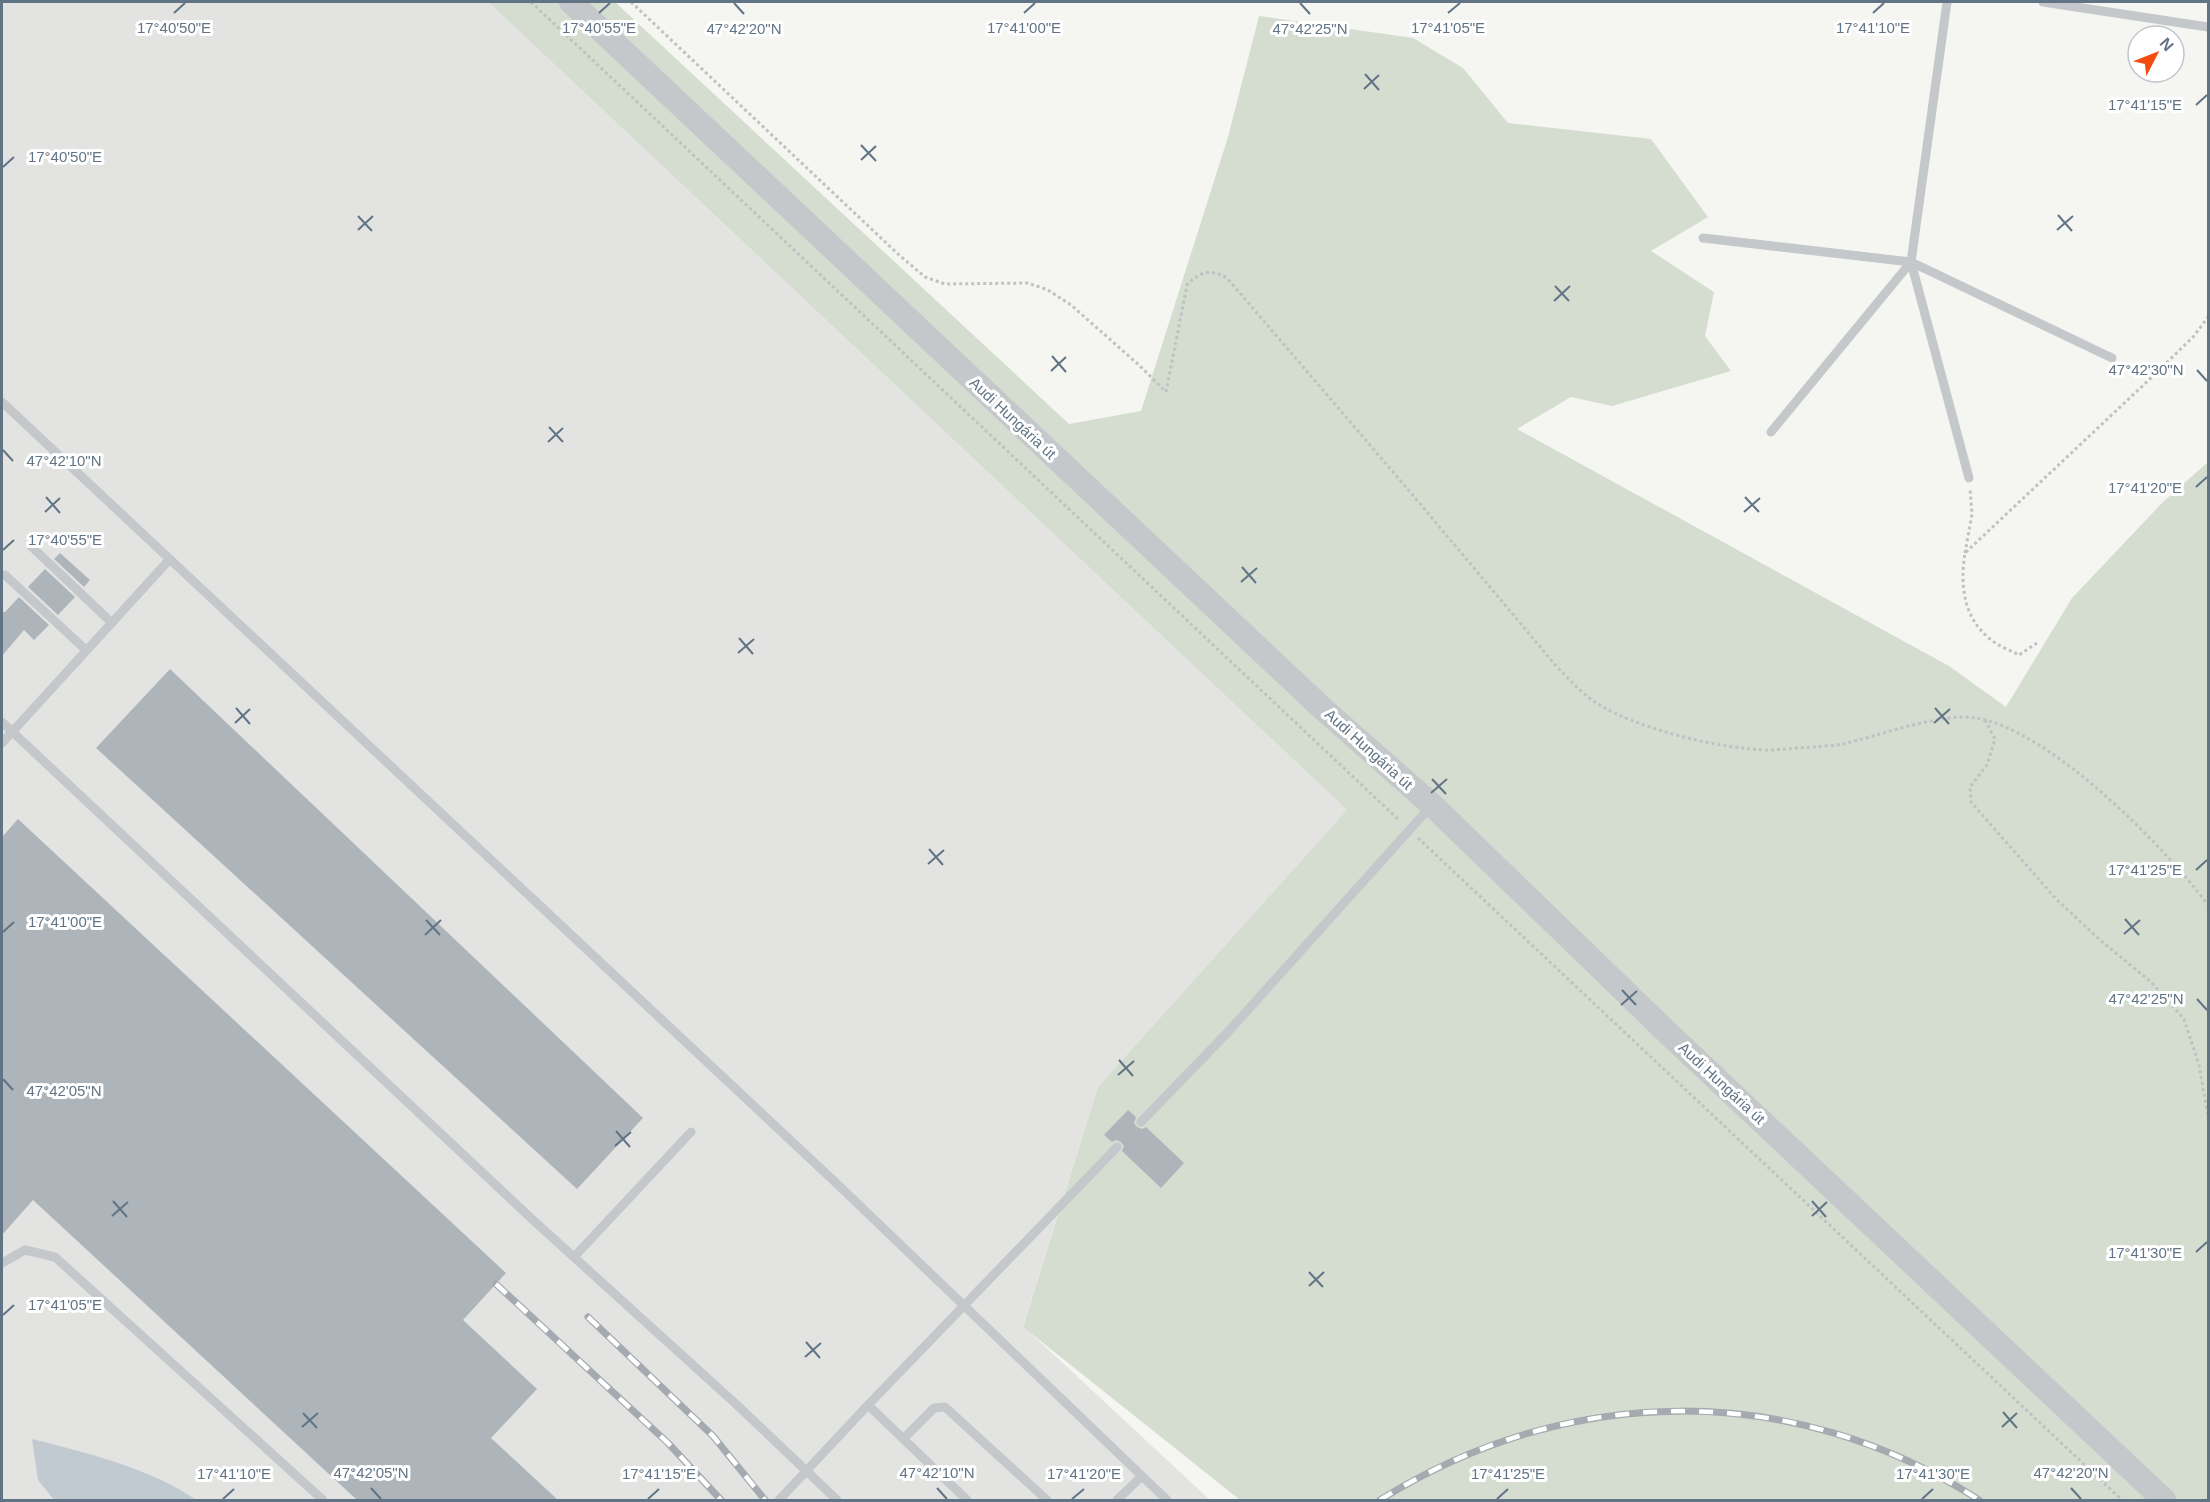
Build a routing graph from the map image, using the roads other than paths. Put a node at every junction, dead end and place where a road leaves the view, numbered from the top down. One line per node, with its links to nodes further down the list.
1 (571, 2): 19 (street, Audi Hungária út)
2 (1947, 2): 6 (lane)
3 (2043, 2): 4 (lane)
4 (2208, 27)
5 (1702, 238): 6 (lane)
6 (1911, 262): 7 (lane); 9 (lane); 10 (lane)
7 (2112, 358)
8 (2, 402): 12 (lane)
9 (1771, 432)
10 (1969, 478)
11 (31, 546): 14 (lane)
12 (170, 559): 14 (lane); 25 (lane)
13 (5, 575): 15 (lane)
14 (112, 623): 15 (lane)
15 (86, 650): 17 (lane)
16 (2, 722): 17 (lane)
17 (12, 732): 18 (lane); 23 (lane)
18 (2, 743)
19 (1432, 805): 20 (lane); 37 (street, Audi Hungária út)
20 (1141, 1122)
21 (691, 1132): 23 (lane)
22 (1117, 1147): 25 (lane)
23 (574, 1257): 28 (lane)
24 (2, 1263): 30 (lane)
25 (966, 1306): 26 (lane); 29 (lane)
26 (867, 1405): 27 (lane); 28 (lane)
27 (903, 1439): 33 (lane); 34 (lane)
28 (806, 1470): 31 (lane); 32 (lane)
29 (1142, 1476): 35 (lane); 36 (lane)
30 (323, 1500)
31 (779, 1500)
32 (837, 1500)
33 (967, 1500)
34 (1047, 1500)
35 (1117, 1500)
36 (1167, 1500)
37 (2164, 1500)

